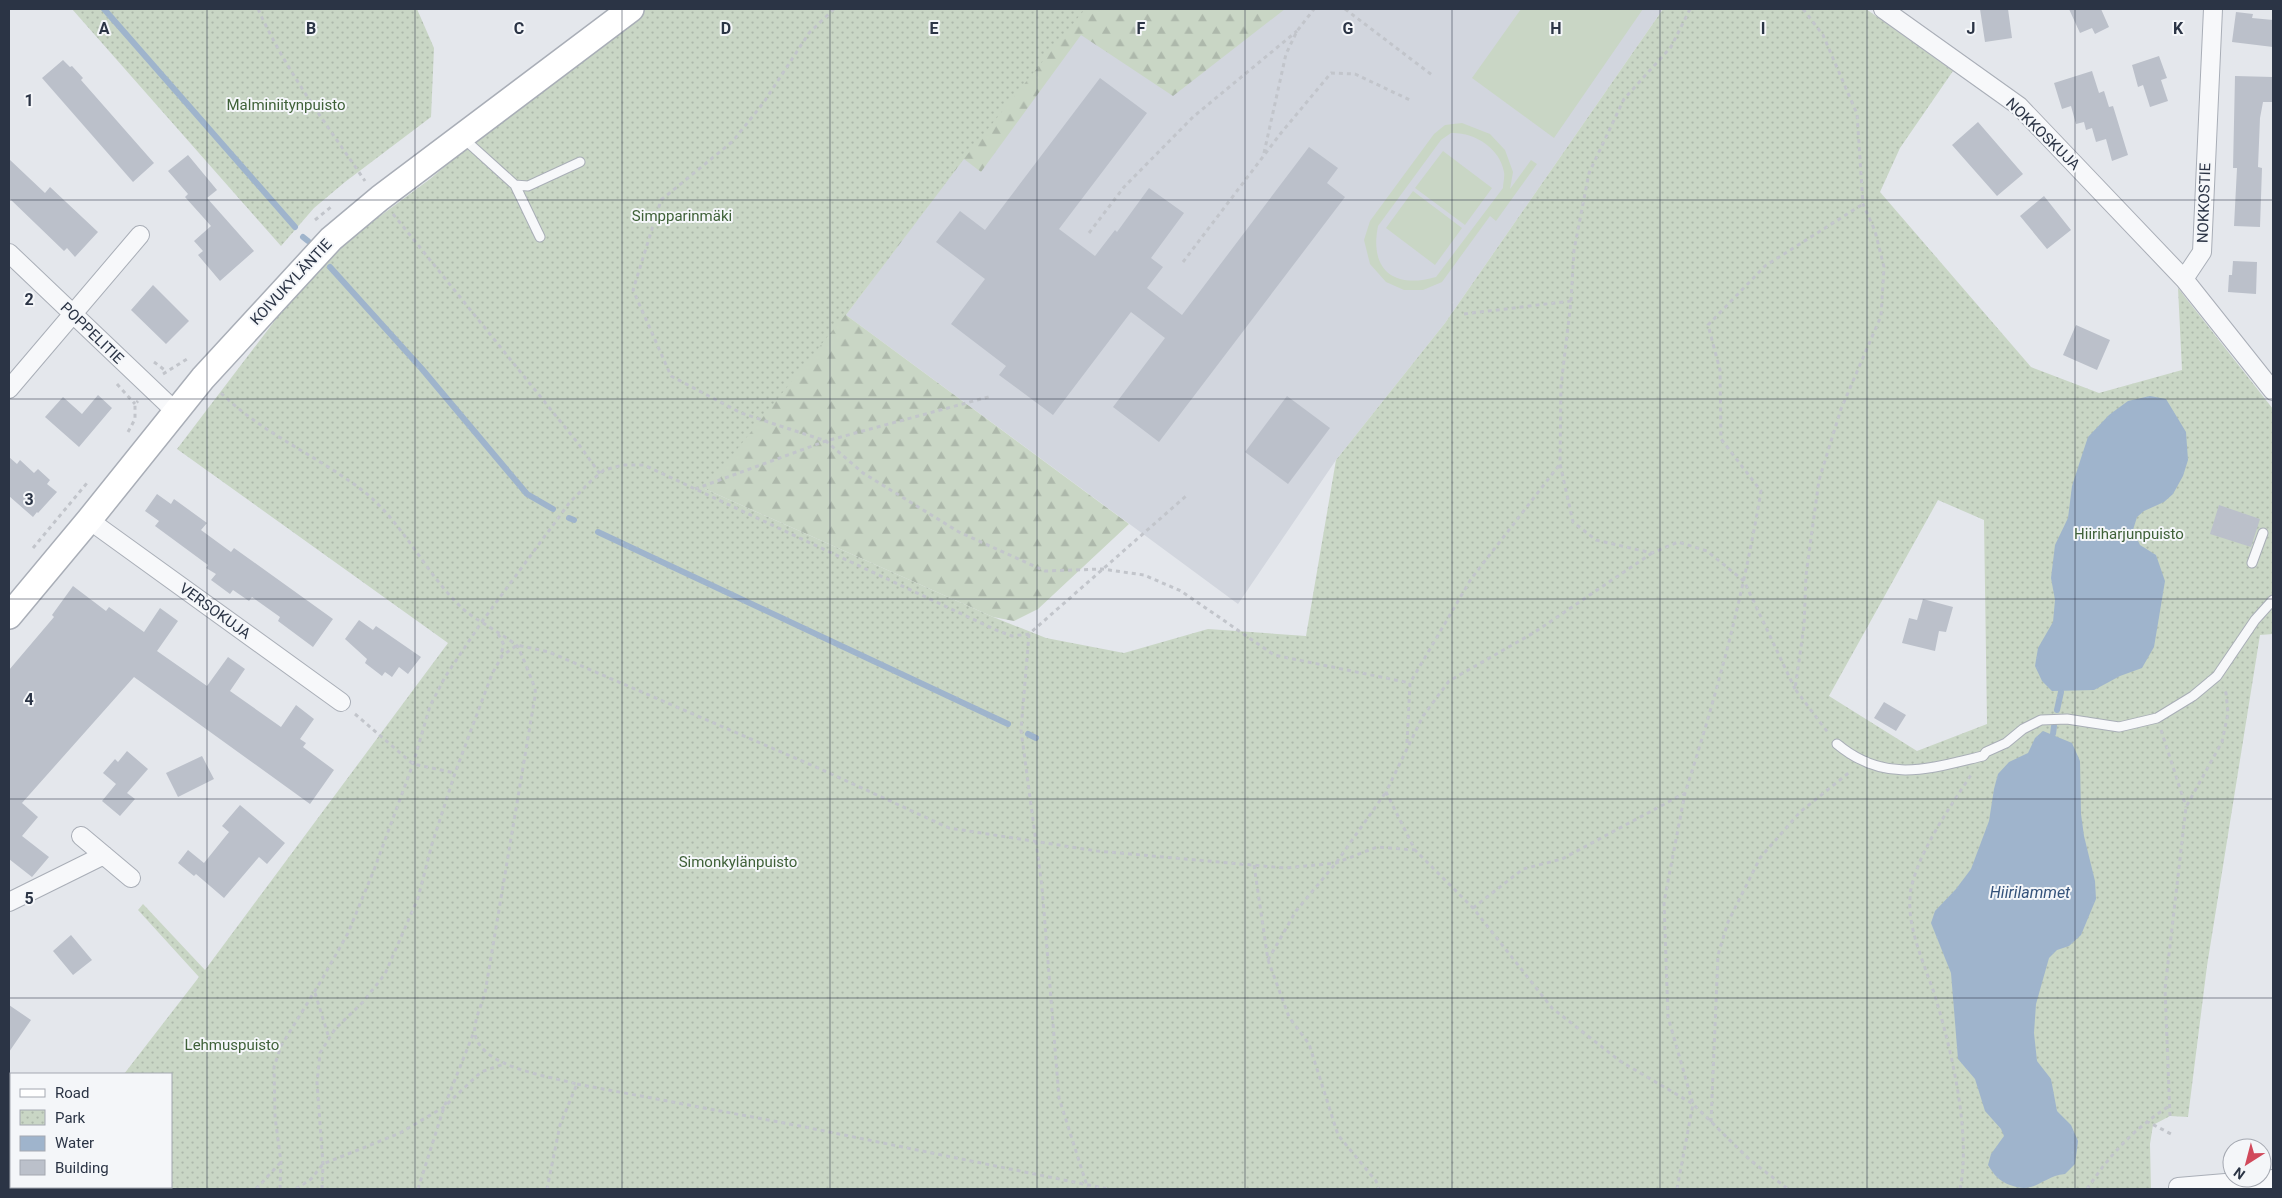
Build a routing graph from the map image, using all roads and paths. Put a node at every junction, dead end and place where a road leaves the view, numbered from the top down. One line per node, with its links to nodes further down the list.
1 (258, 9): 17 (path)
2 (631, 9): 13 (main road, KOIVUKYLÄNTIE)
3 (834, 9): 33 (path)
4 (1314, 9): 10 (path)
5 (1345, 9): 11 (path)
6 (1690, 9): 25 (path)
7 (1803, 9): 18 (path)
8 (1883, 9): 24 (street, NOKKOSKUJA)
9 (2213, 9): 24 (street, NOKKOSTIE)
10 (1297, 31): 14 (path); 20 (path)
11 (1432, 75)
12 (1412, 101): 14 (path)
13 (461, 136): 16 (lane); 17 (main road, KOIVUKYLÄNTIE)
14 (1264, 155): 23 (path)
15 (580, 162): 16 (lane)
16 (515, 185): 21 (lane)
17 (372, 189): 32 (main road, KOIVUKYLÄNTIE); 35 (path)
18 (1863, 204): 43 (path); 53 (path)
19 (140, 234): 26 (street)
20 (1089, 234)
21 (540, 237)
22 (9, 253): 26 (street, POPPELITIE)
23 (1183, 262)
24 (2184, 279): 29 (street)
25 (1571, 301): 27 (path); 34 (path)
26 (73, 314): 28 (street); 32 (street, POPPELITIE)
27 (1464, 314)
28 (9, 389)
29 (2273, 391)
30 (220, 392): 46 (path)
31 (992, 396): 33 (path)
32 (176, 412): 38 (main road, KOIVUKYLÄNTIE)
33 (826, 441): 36 (path); 42 (path)
34 (1560, 464): 40 (path); 52 (path)
35 (600, 474): 36 (path); 46 (path)
36 (695, 489): 48 (path)
37 (1186, 496): 42 (path)
38 (89, 520): 45 (main road, KOIVUKYLÄNTIE); 54 (street, VERSOKUJA)
39 (2264, 533): 41 (lane)
40 (1652, 553): 43 (path); 57 (path)
41 (2252, 563)
42 (1102, 569): 48 (path); 52 (path)
43 (1744, 581): 53 (path); 63 (path)
44 (2273, 600): 51 (lane)
45 (9, 616)
46 (481, 623): 47 (path); 60 (path)
47 (498, 633): 49 (path); 50 (path)
48 (1029, 634): 66 (path)
49 (517, 645): 50 (path); 66 (path); 76 (path)
50 (499, 661): 61 (path)
51 (2217, 676): 55 (lane); 64 (path)
52 (1410, 683): 57 (path)
53 (1795, 689): 56 (path)
54 (341, 702): 60 (path)
55 (2157, 718): 58 (lane); 64 (path)
56 (1837, 744): 59 (lane)
57 (1406, 746): 62 (path)
58 (1983, 756): 59 (lane); 102 (path)
59 (1863, 761): 84 (path)
60 (413, 764): 61 (path); 75 (path)
61 (455, 773): 77 (path)
62 (1386, 792): 67 (path); 69 (path)
63 (1685, 793): 73 (path); 80 (path)
64 (2186, 807): 81 (path)
65 (81, 836): 68 (street)
66 (1037, 843): 70 (path); 90 (path)
67 (1415, 850): 69 (path); 73 (path)
68 (104, 855): 71 (street); 72 (street)
69 (1336, 863): 70 (path); 74 (path)
70 (1254, 865): 74 (path)
71 (131, 878)
72 (9, 902)
73 (1473, 908): 80 (path)
74 (1268, 960): 99 (path)
75 (314, 992): 77 (path); 87 (path)
76 (474, 1031): 78 (path); 82 (path)
77 (330, 1038): 88 (path)
78 (504, 1064): 79 (path); 82 (path)
79 (577, 1084): 90 (path); 97 (path)
80 (1693, 1104): 84 (path); 100 (path)
81 (2169, 1106): 83 (path); 85 (path)
82 (444, 1107): 88 (path); 96 (path)
83 (2170, 1116)
84 (1710, 1122): 101 (path)
85 (2146, 1122): 86 (path); 103 (path)
86 (2173, 1135)
87 (282, 1162): 92 (path); 93 (path)
88 (323, 1164): 94 (path); 95 (path)
89 (2273, 1179): 91 (street)
90 (1087, 1187): 98 (path)
91 (2178, 1187)
92 (256, 1189)
93 (280, 1189)
94 (296, 1189)
95 (322, 1189)
96 (418, 1189)
97 (547, 1189)
98 (1108, 1189)
99 (1379, 1189)
100 (1677, 1189)
101 (1788, 1189)
102 (1960, 1189)
103 (2087, 1189)

